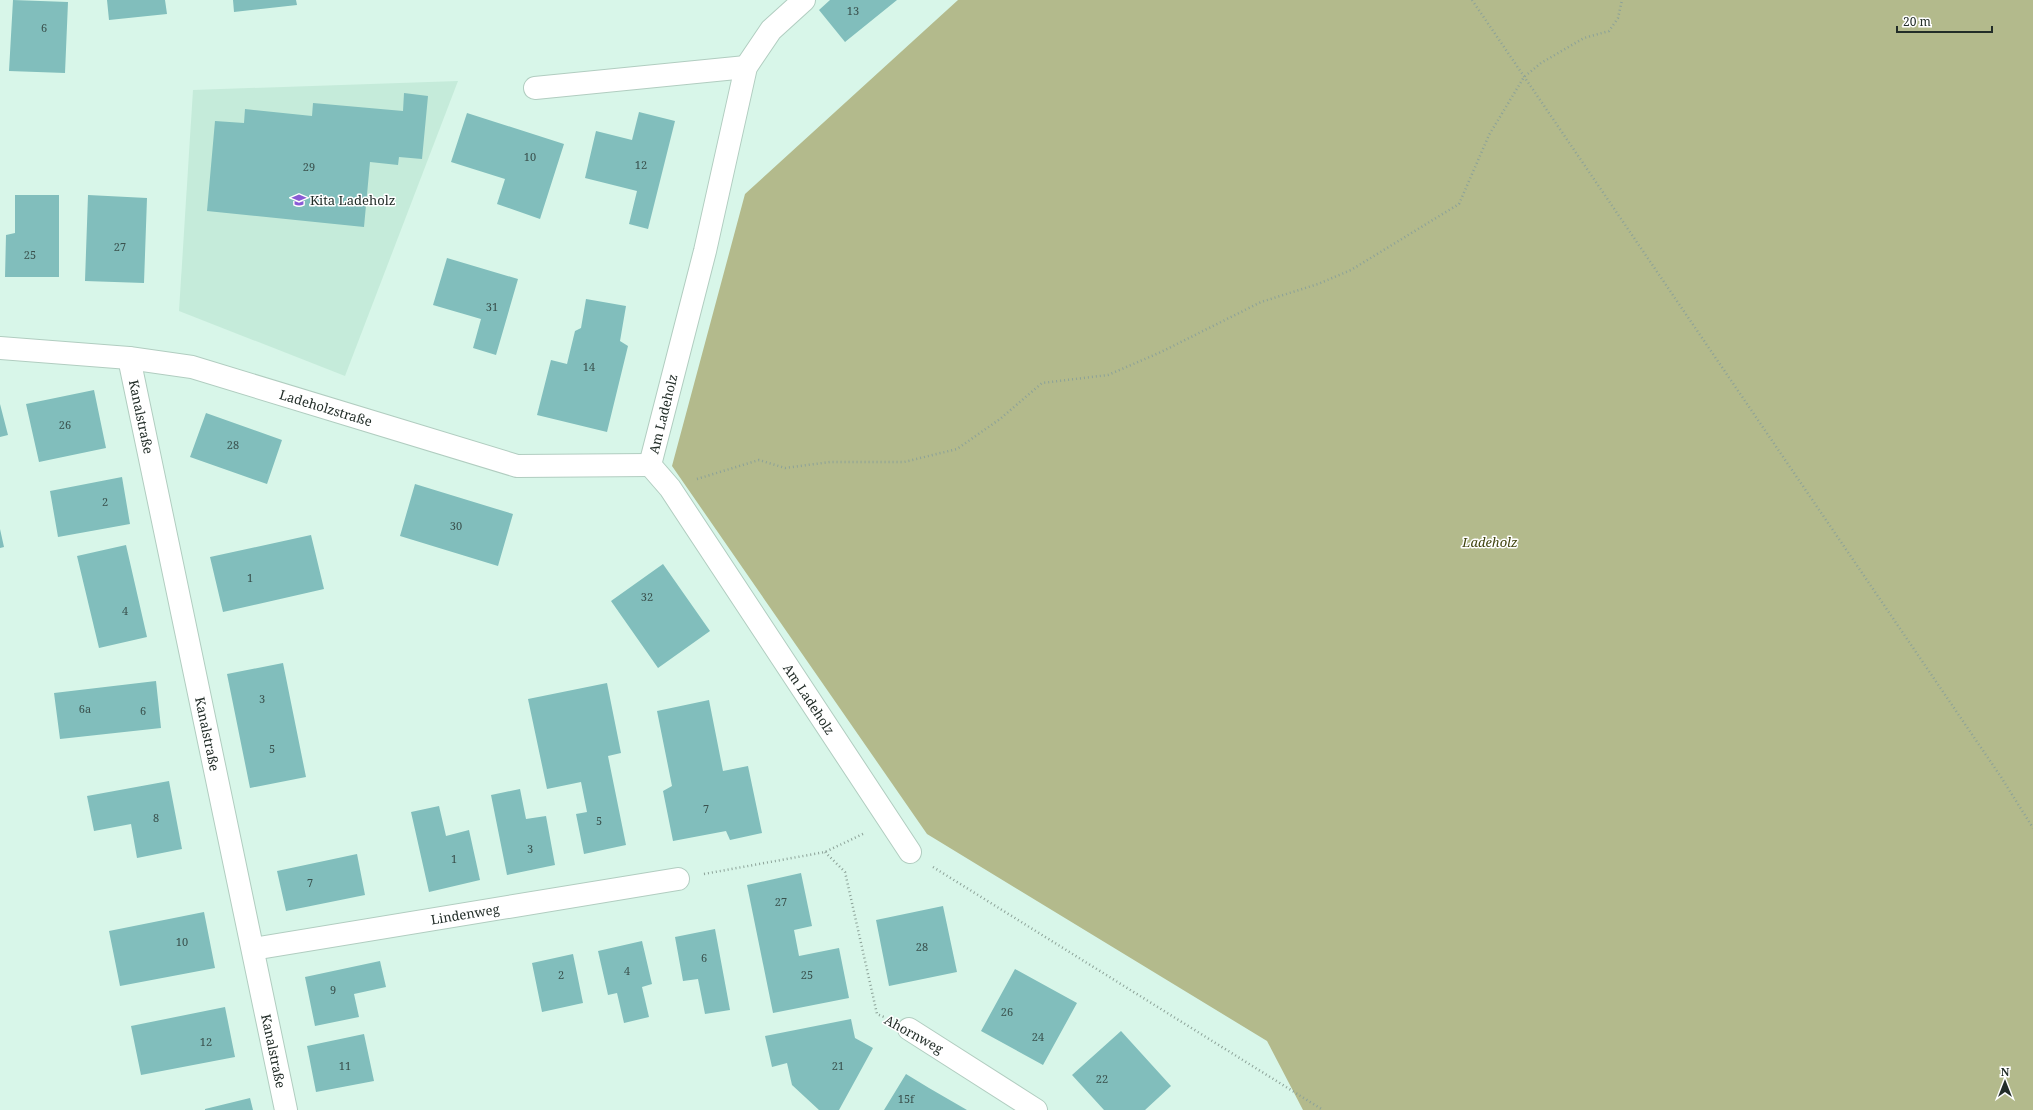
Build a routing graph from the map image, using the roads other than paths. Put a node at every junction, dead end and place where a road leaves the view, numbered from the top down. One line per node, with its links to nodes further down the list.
1 (804, 0): 2 (street, Am Ladeholz)
2 (746, 67): 3 (street); 6 (street, Am Ladeholz)
3 (535, 88)
4 (0, 348): 5 (street, Ladeholzstraße)
5 (129, 358): 6 (street, Ladeholzstraße); 9 (street, Kanalstraße)
6 (650, 465): 7 (street, Am Ladeholz)
7 (910, 852)
8 (678, 879): 9 (street, Lindenweg)
9 (253, 949): 11 (street, Kanalstraße)
10 (909, 1029): 12 (street, Ahornweg)
11 (286, 1110)
12 (1036, 1110)

